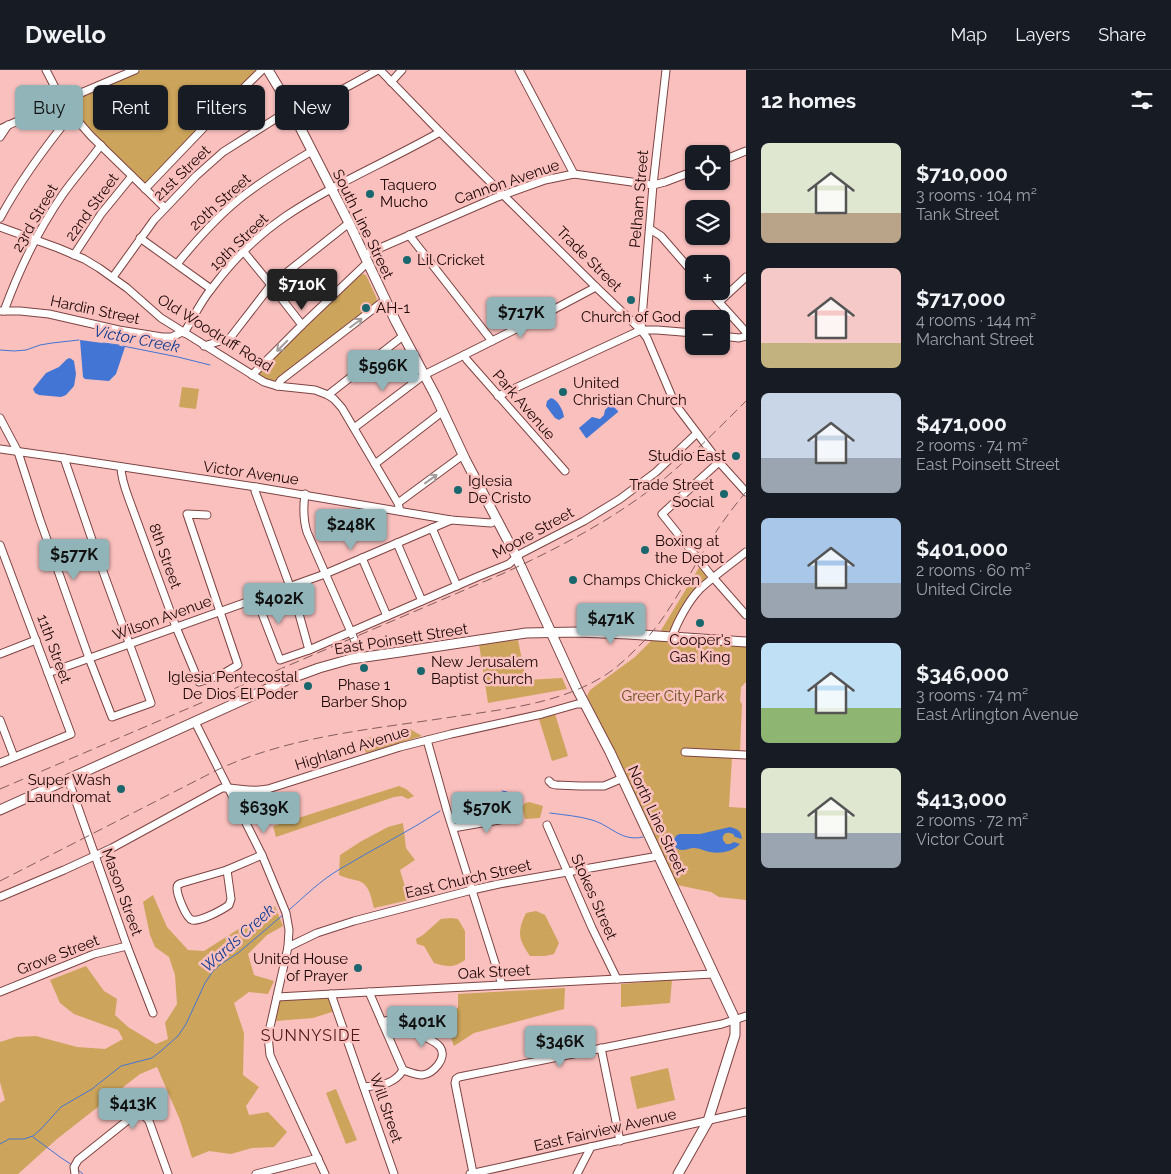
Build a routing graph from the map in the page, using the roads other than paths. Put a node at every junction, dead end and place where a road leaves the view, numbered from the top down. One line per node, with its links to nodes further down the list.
1 (46, 70): 10 (street)
2 (134, 70): 13 (street)
3 (262, 70): 31 (street)
4 (268, 70): 11 (main road, South Line Street)
5 (379, 70): 9 (street, Trade Street); 12 (street, 21st Street)
6 (402, 70): 9 (street)
7 (519, 70): 27 (street)
8 (666, 70): 30 (street, Pelham Street)
9 (390, 82): 21 (street, Trade Street)
10 (54, 85)
11 (277, 85)
12 (348, 85)
13 (83, 92)
14 (15, 122): 16 (street)
15 (275, 122): 34 (street, 21st Street)
16 (8, 125): 18 (street); 22 (street)
17 (83, 127): 23 (street)
18 (0, 129)
19 (60, 130): 35 (street)
20 (301, 130): 24 (main road, South Line Street)
21 (440, 132): 32 (street, 19th Street); 33 (street, Trade Street)
22 (0, 137)
23 (101, 146): 29 (street); 41 (street, 23rd Street)
24 (312, 151): 32 (main road, South Line Street); 45 (street, 20th Street)
25 (746, 151): 26 (street)
26 (730, 157)
27 (574, 174): 30 (street, Cannon Avenue); 33 (street, Cannon Avenue)
28 (685, 174): 30 (street, Cannon Avenue)
29 (132, 176): 31 (street); 43 (street, 22nd Street)
30 (654, 185): 38 (street, Pelham Street)
31 (145, 189): 34 (street)
32 (331, 189): 36 (main road, South Line Street); 42 (street, 19th Street)
33 (504, 194): 39 (street, Cannon Avenue); 50 (street, Trade Street)
34 (165, 208): 40 (street, 21st Street)
35 (0, 218)
36 (349, 223): 44 (main road, South Line Street); 49 (street)
37 (0, 227): 41 (street, Old Woodruff Road)
38 (650, 229): 46 (street); 56 (street, Pelham Street)
39 (409, 235): 44 (street, Cannon Avenue); 63 (street)
40 (140, 238): 45 (street); 47 (street, 21st Street)
41 (36, 240): 43 (street, Old Woodruff Road); 54 (street, 23rd Street)
42 (244, 252): 49 (street); 51 (street, 19th Street)
43 (74, 255): 47 (street, Old Woodruff Road)
44 (366, 259): 52 (main road, South Line Street); 55 (street, Cannon Avenue)
45 (177, 264): 51 (street)
46 (685, 264)
47 (113, 277): 57 (street, Old Woodruff Road)
48 (746, 277): 53 (street)
49 (271, 285): 55 (street); 64 (street)
50 (596, 287): 56 (street, Trade Street); 63 (street)
51 (211, 289): 57 (street, 19th Street)
52 (385, 300): 60 (main road, South Line Street); 68 (street, one-way to 52)
53 (719, 302): 59 (street)
54 (2, 311): 57 (street, Hardin Street)
55 (302, 325): 66 (street, Cannon Avenue, one-way to 66)
56 (641, 330): 58 (street); 70 (street); 74 (street, Trade Street)
57 (183, 332): 64 (street, Old Woodruff Road)
58 (685, 332)
59 (746, 332)
60 (403, 336): 67 (main road, South Line Street); 69 (street)
61 (746, 336): 62 (street)
62 (730, 337)
63 (492, 341): 65 (street)
64 (204, 346): 66 (street, Old Woodruff Road)
65 (464, 355): 67 (street); 70 (street, Park Avenue)
66 (252, 375): 68 (street, Old Woodruff Road)
67 (424, 375): 71 (main road, South Line Street); 73 (street)
68 (277, 386): 69 (street, Old Woodruff Road)
69 (328, 395): 73 (street)
70 (498, 396): 82 (street, Park Avenue)
71 (442, 412): 77 (main road, South Line Street); 80 (street)
72 (0, 418): 76 (street)
73 (354, 428): 80 (street)
74 (696, 434): 79 (street, Trade Street); 94 (street, Moore Street)
75 (0, 449): 76 (street, Victor Avenue)
76 (18, 452): 78 (street, Victor Avenue); 115 (street)
77 (463, 455): 86 (street, one-way to 77); 89 (main road, South Line Street)
78 (64, 458): 81 (street, Victor Avenue); 111 (street)
79 (718, 462): 84 (street, Trade Street); 97 (street)
80 (375, 464): 86 (street)
81 (121, 467): 83 (street, Victor Avenue); 105 (street, 8th Street)
82 (565, 472)
83 (256, 487): 85 (street, Victor Avenue); 99 (street)
84 (746, 492)
85 (305, 494): 86 (street, Victor Avenue); 96 (street)
86 (399, 507): 88 (street, Victor Avenue)
87 (207, 515): 102 (street)
88 (451, 520): 89 (street, Victor Avenue); 90 (street, Wilson Avenue)
89 (496, 520): 94 (main road, South Line Street)
90 (432, 528): 91 (street, Wilson Avenue); 98 (street)
91 (397, 543): 95 (street, Wilson Avenue); 101 (street)
92 (0, 545): 109 (street, 11th Street)
93 (746, 552): 97 (street)
94 (516, 556): 98 (street, Moore Street); 107 (main road, South Line Street)
95 (362, 558): 96 (street, Wilson Avenue); 104 (street)
96 (325, 574): 99 (street, Wilson Avenue); 106 (street)
97 (714, 578): 103 (street); 108 (street)
98 (457, 586): 101 (street, Moore Street)
99 (290, 587): 100 (street, Wilson Avenue); 112 (street)
100 (256, 598): 102 (street, Wilson Avenue); 112 (street, Moore Street)
101 (422, 601): 104 (street, Moore Street)
102 (220, 611): 105 (street, Wilson Avenue); 105 (street, 8th Street)
103 (746, 615)
104 (387, 616): 106 (street, Moore Street)
105 (176, 627): 111 (street, Wilson Avenue)
106 (352, 632): 112 (street, Moore Street); 114 (street)
107 (551, 632): 108 (main road, East Poinsett Street); 114 (main road, East Poinsett Street); 117 (main road, North Line Street)
108 (672, 637): 110 (main road, East Poinsett Street)
109 (36, 640): 113 (street); 116 (street, 11th Street)
110 (746, 642)
111 (130, 644): 115 (street, Wilson Avenue); 115 (street)
112 (309, 650)
113 (0, 654)
114 (362, 657): 119 (main road, East Poinsett Street)
115 (89, 658): 116 (street, Wilson Avenue)
116 (48, 673): 123 (street, 11th Street)
117 (585, 704): 120 (street, Highland Avenue); 125 (main road, North Line Street)
118 (0, 720): 123 (street)
119 (195, 722): 126 (main road, East Poinsett Street); 128 (street)
120 (427, 740): 128 (street, Highland Avenue); 132 (street)
121 (685, 752): 122 (street)
122 (746, 755)
123 (14, 757): 124 (street)
124 (0, 763)
125 (623, 778): 127 (street); 134 (main road, North Line Street)
126 (68, 779): 129 (main road, East Poinsett Street); 135 (street, Mason Street)
127 (549, 781)
128 (228, 788): 133 (street); 135 (street, Highland Avenue)
129 (0, 810)
130 (517, 818): 132 (street)
131 (547, 825): 137 (street, Stokes Street)
132 (453, 828): 138 (street)
133 (262, 855): 136 (street); 141 (street)
134 (659, 855): 137 (street, East Church Street); 142 (main road, North Line Street)
135 (94, 856): 139 (street, Highland Avenue); 140 (street, Mason Street)
136 (226, 870): 136 (street)
137 (567, 872): 138 (street, East Church Street); 143 (street, Stokes Street)
138 (472, 890): 141 (street, East Church Street); 144 (street)
139 (0, 897)
140 (126, 946): 145 (street, Grove Street); 149 (street, Mason Street)
141 (288, 947): 148 (street)
142 (714, 974): 143 (street, Oak Street); 151 (main road, North Line Street)
143 (617, 979): 144 (street, Oak Street)
144 (502, 985): 146 (street, Oak Street)
145 (0, 992)
146 (369, 992): 147 (street, Oak Street); 152 (street)
147 (331, 994): 148 (street, Oak Street); 155 (street, Will Street)
148 (277, 997): 160 (street)
149 (153, 1013)
150 (746, 1016): 151 (street)
151 (735, 1020): 153 (street); 157 (main road)
152 (382, 1022): 154 (street); 154 (street)
153 (601, 1048): 158 (street); 167 (street)
154 (403, 1070): 155 (street)
155 (364, 1087): 166 (street, Will Street)
156 (746, 1112): 157 (street, East Fairview Avenue)
157 (708, 1121): 158 (street, East Fairview Avenue); 170 (main road)
158 (620, 1140): 159 (street, East Fairview Avenue)
159 (591, 1147): 161 (street, East Fairview Avenue); 169 (street)
160 (318, 1158): 164 (street); 165 (street)
161 (493, 1169): 167 (street, East Fairview Avenue); 168 (street)
162 (76, 1174): 163 (street)
163 (168, 1174)
164 (256, 1174)
165 (325, 1174)
166 (394, 1174)
167 (472, 1174)
168 (501, 1174)
169 (577, 1174)
170 (678, 1174)

